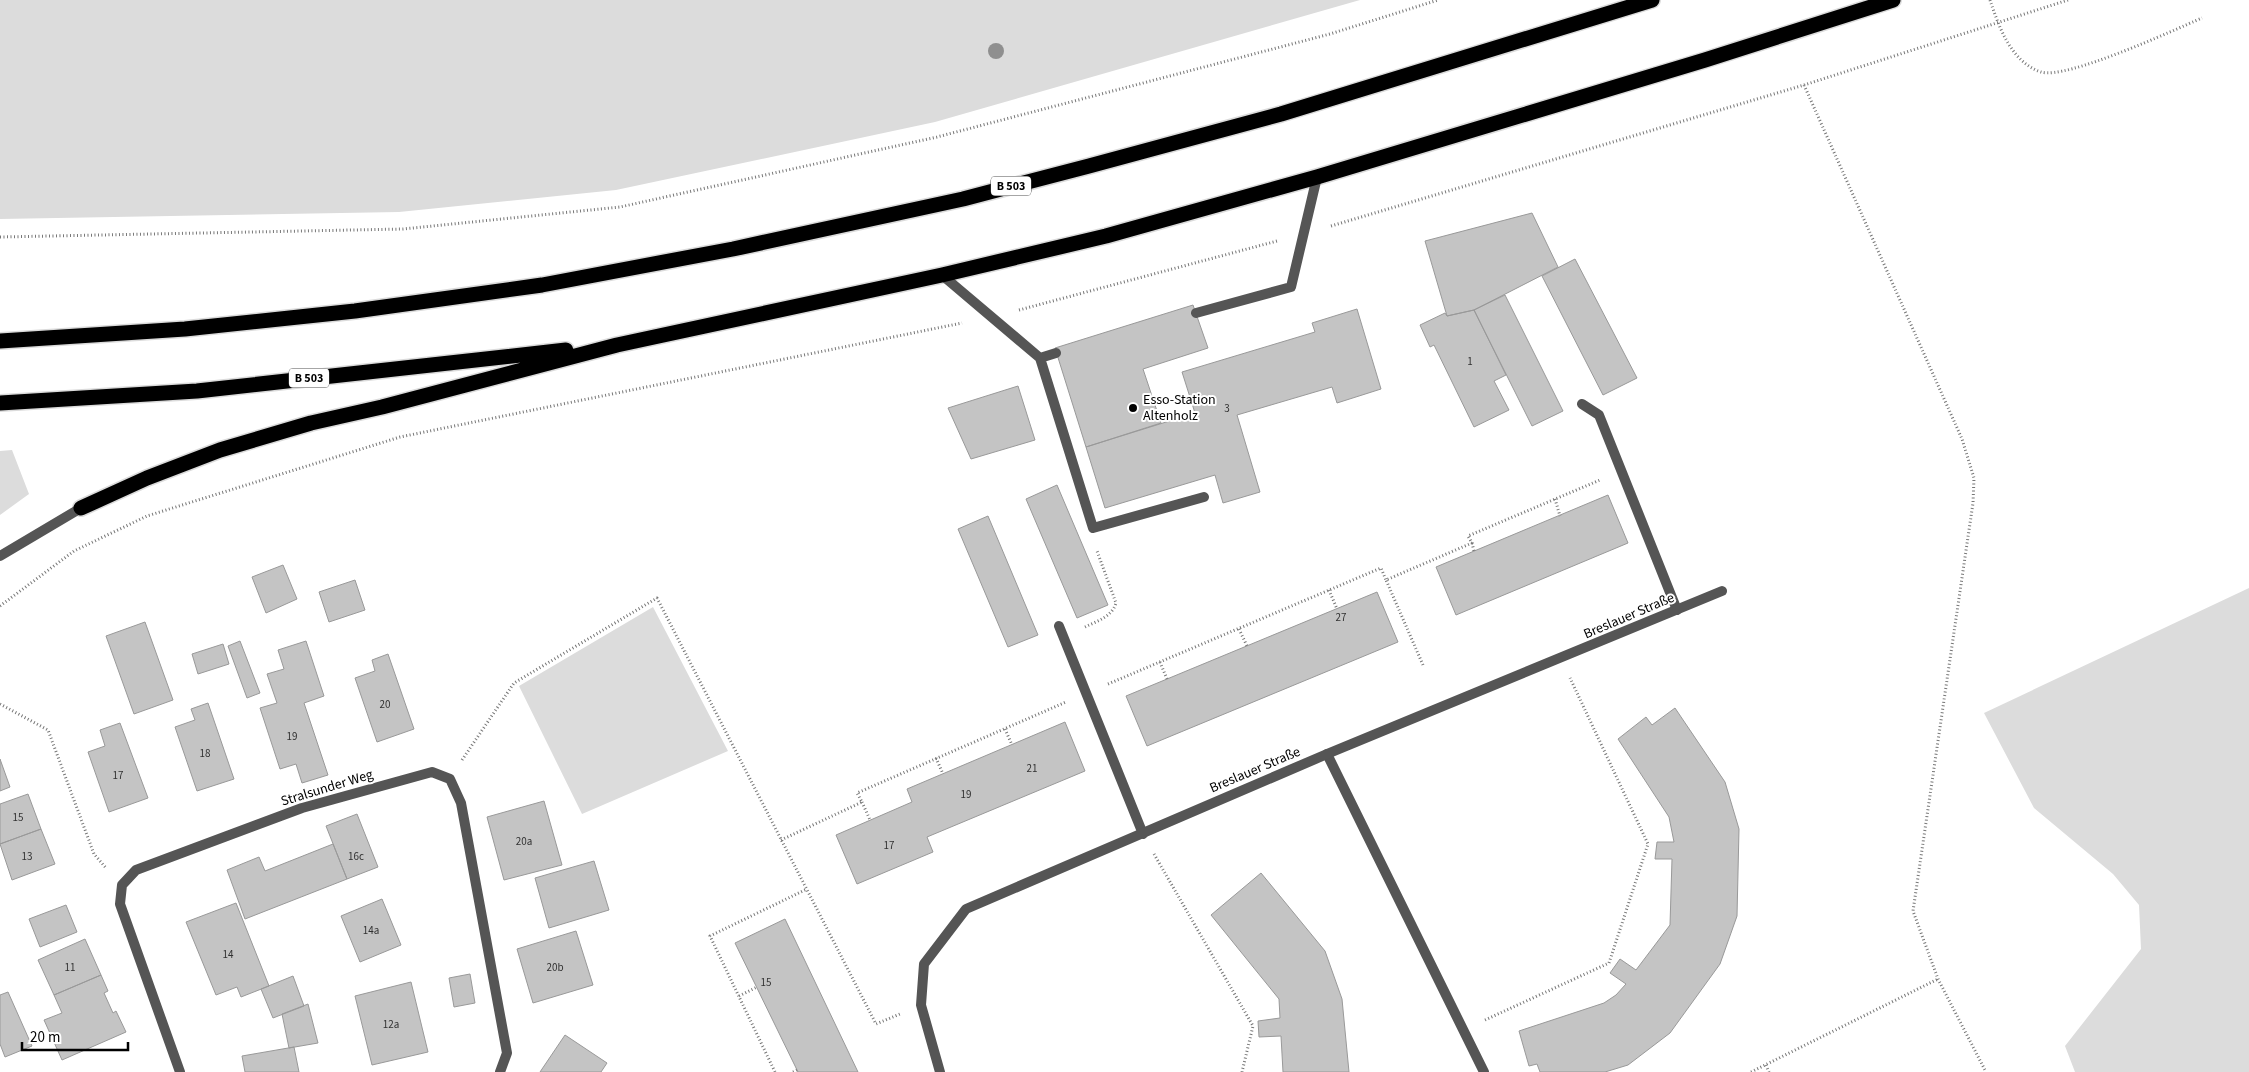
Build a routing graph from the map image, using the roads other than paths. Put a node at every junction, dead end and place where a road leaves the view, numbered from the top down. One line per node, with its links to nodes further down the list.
1 (1652, 0): 6 (highway, B 503)
2 (1893, 0): 3 (highway, B 503)
3 (1317, 177): 4 (highway, B 503); 5 (street)
4 (942, 275): 7 (highway, B 503); 9 (street)
5 (1196, 313)
6 (0, 341)
7 (617, 345): 10 (highway, B 503); 13 (highway)
8 (1056, 353): 9 (street)
9 (1040, 358): 12 (street)
10 (0, 403)
11 (1582, 404): 16 (street)
12 (1204, 497)
13 (80, 508): 14 (street)
14 (0, 556)
15 (1722, 591): 16 (street, Breslauer Straße)
16 (1677, 610): 18 (street, Breslauer Straße)
17 (1059, 626): 19 (street)
18 (1327, 754): 19 (street, Breslauer Straße); 23 (street)
19 (1142, 834): 22 (street, Breslauer Straße)
20 (180, 1072): 21 (street, Stralsunder Weg)
21 (500, 1072)
22 (940, 1072)
23 (1484, 1072)

